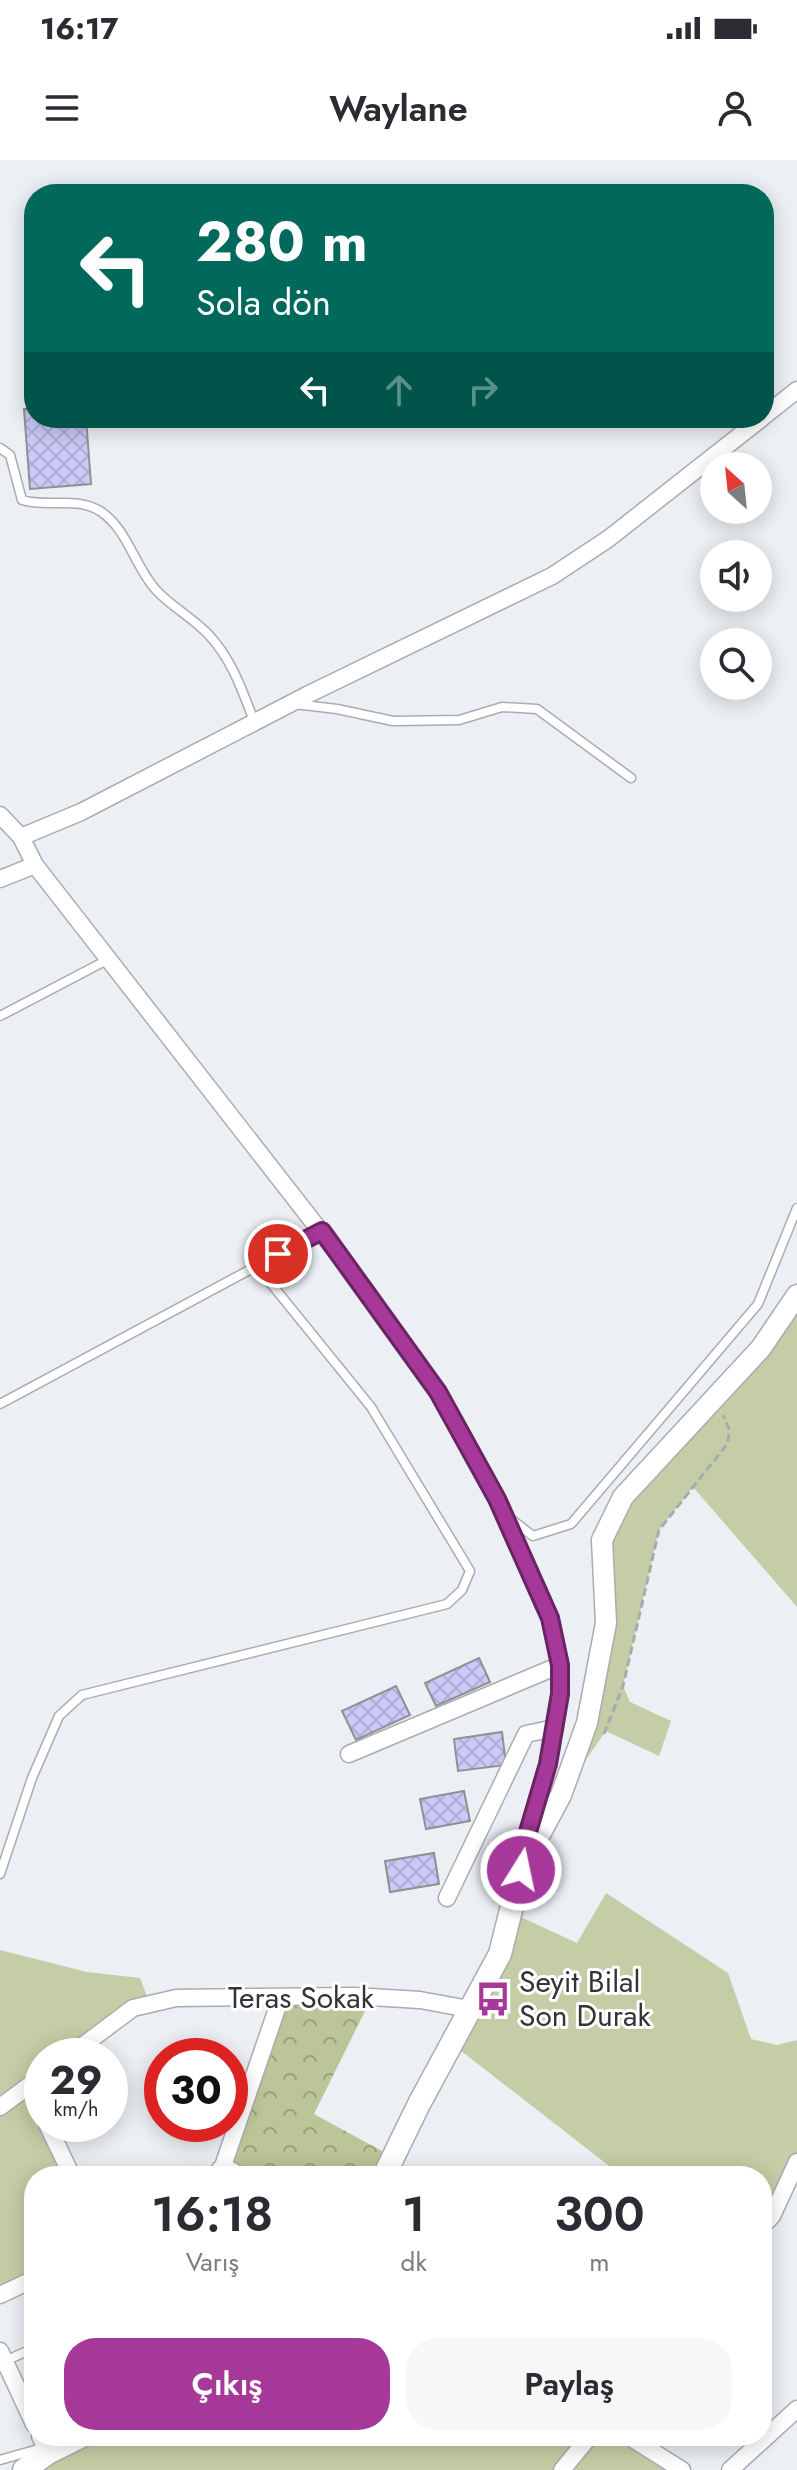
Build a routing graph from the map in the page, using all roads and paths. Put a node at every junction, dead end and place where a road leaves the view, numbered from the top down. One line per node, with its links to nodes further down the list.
1 (797, 390): 2 (street)
2 (774, 408)
3 (749, 428): 5 (street)
4 (0, 448): 6 (lane)
5 (289, 704): 6 (street); 7 (lane)
6 (254, 721): 9 (street)
7 (631, 778)
8 (0, 815): 9 (street)
9 (21, 837): 10 (street)
10 (35, 865): 11 (street); 12 (street)
11 (0, 879)
12 (109, 959): 13 (lane); 15 (street)
13 (0, 1016)
14 (797, 1208): 20 (lane)
15 (322, 1231): 16 (lane); 20 (street)
16 (256, 1265): 19 (lane); 26 (lane)
17 (797, 1295): 18 (street)
18 (715, 1397): 23 (path); 25 (street)
19 (0, 1404)
20 (504, 1514): 21 (street)
21 (560, 1665): 22 (street); 24 (street)
22 (555, 1728): 25 (street); 27 (street)
23 (597, 1744)
24 (349, 1754)
25 (521, 1870): 29 (main road)
26 (0, 1874)
27 (447, 1898)
28 (281, 1997): 29 (street, Teras Sokak); 30 (street, Teras Sokak); 36 (street)
29 (469, 2009): 37 (main road)
30 (93, 2038)
31 (24, 2089): 32 (street)
32 (0, 2107)
33 (56, 2142): 35 (street)
34 (797, 2162): 38 (street)
35 (67, 2166)
36 (220, 2166)
37 (389, 2166)
38 (772, 2216)
39 (24, 2284): 40 (street)
40 (0, 2295)
41 (24, 2350): 42 (lane)
42 (2, 2356): 43 (street)
43 (24, 2403)
44 (797, 2409): 45 (street)
45 (772, 2432)
46 (44, 2446): 50 (lane); 51 (main road)
47 (582, 2446): 52 (street)
48 (644, 2446): 53 (street)
49 (756, 2446): 54 (street)
50 (0, 2460)
51 (24, 2470)
52 (562, 2470)
53 (682, 2470)
54 (730, 2470)

